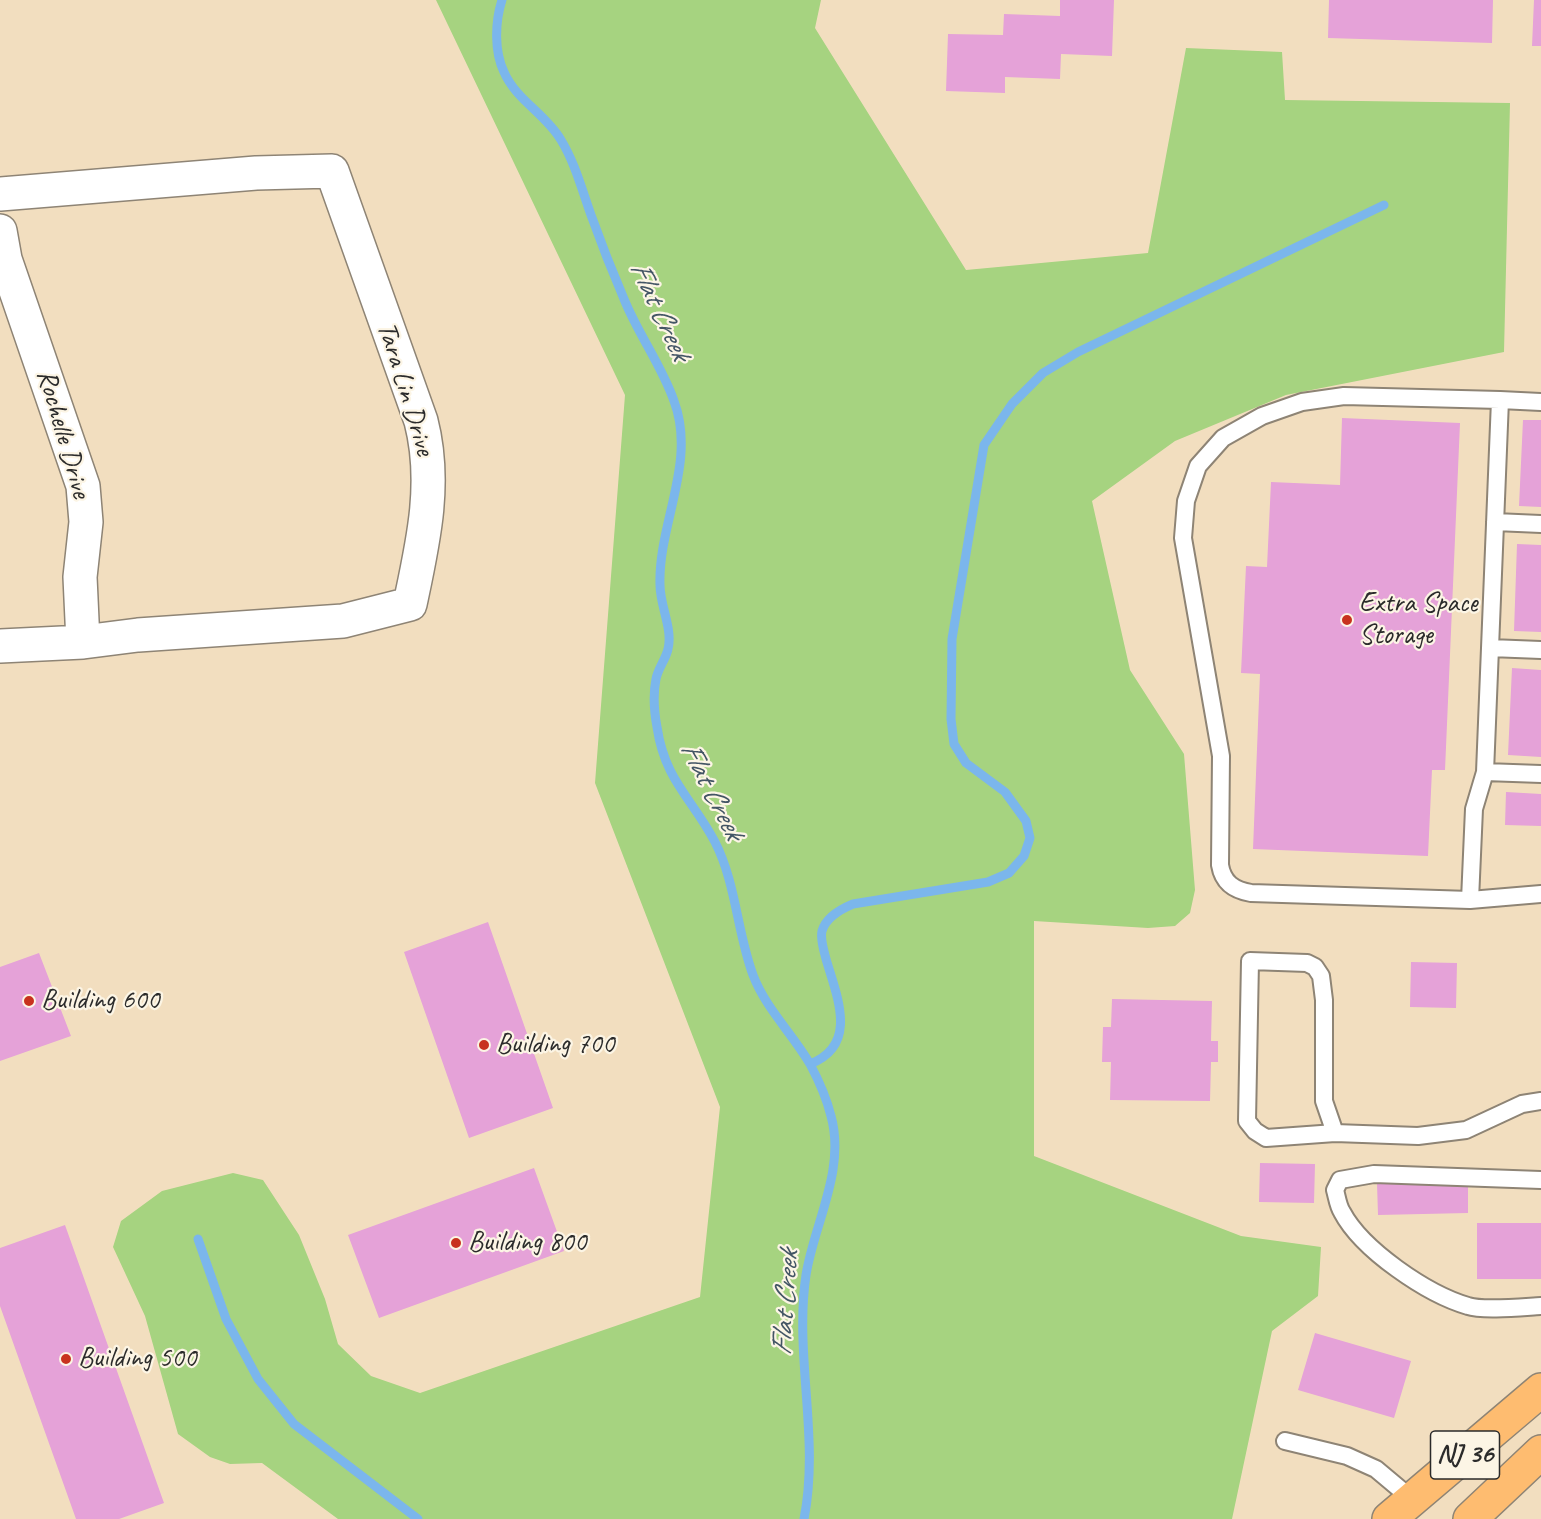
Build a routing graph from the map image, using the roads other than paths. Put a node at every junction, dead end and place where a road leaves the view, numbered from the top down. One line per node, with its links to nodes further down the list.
1 (0, 194): 7 (street, Tara Lin Drive)
2 (0, 231): 7 (street, Rochelle Drive)
3 (1500, 400): 4 (lane); 5 (lane); 14 (lane)
4 (1541, 402)
5 (1495, 522): 6 (lane); 9 (lane)
6 (1541, 524)
7 (83, 642): 8 (street, Tara Lin Drive)
8 (0, 646)
9 (1490, 648): 10 (lane); 11 (lane)
10 (1541, 650)
11 (1485, 771): 12 (lane); 14 (lane)
12 (1541, 774)
13 (1541, 894): 14 (lane)
14 (1470, 900)
15 (1541, 1101): 16 (lane)
16 (1335, 1133): 16 (lane)
17 (1541, 1180): 18 (lane)
18 (1541, 1306)
19 (1541, 1390): 22 (highway, NJ 36)
20 (1285, 1441): 22 (lane)
21 (1541, 1452): 23 (highway, NJ 36)
22 (1401, 1509)
23 (1470, 1519)

